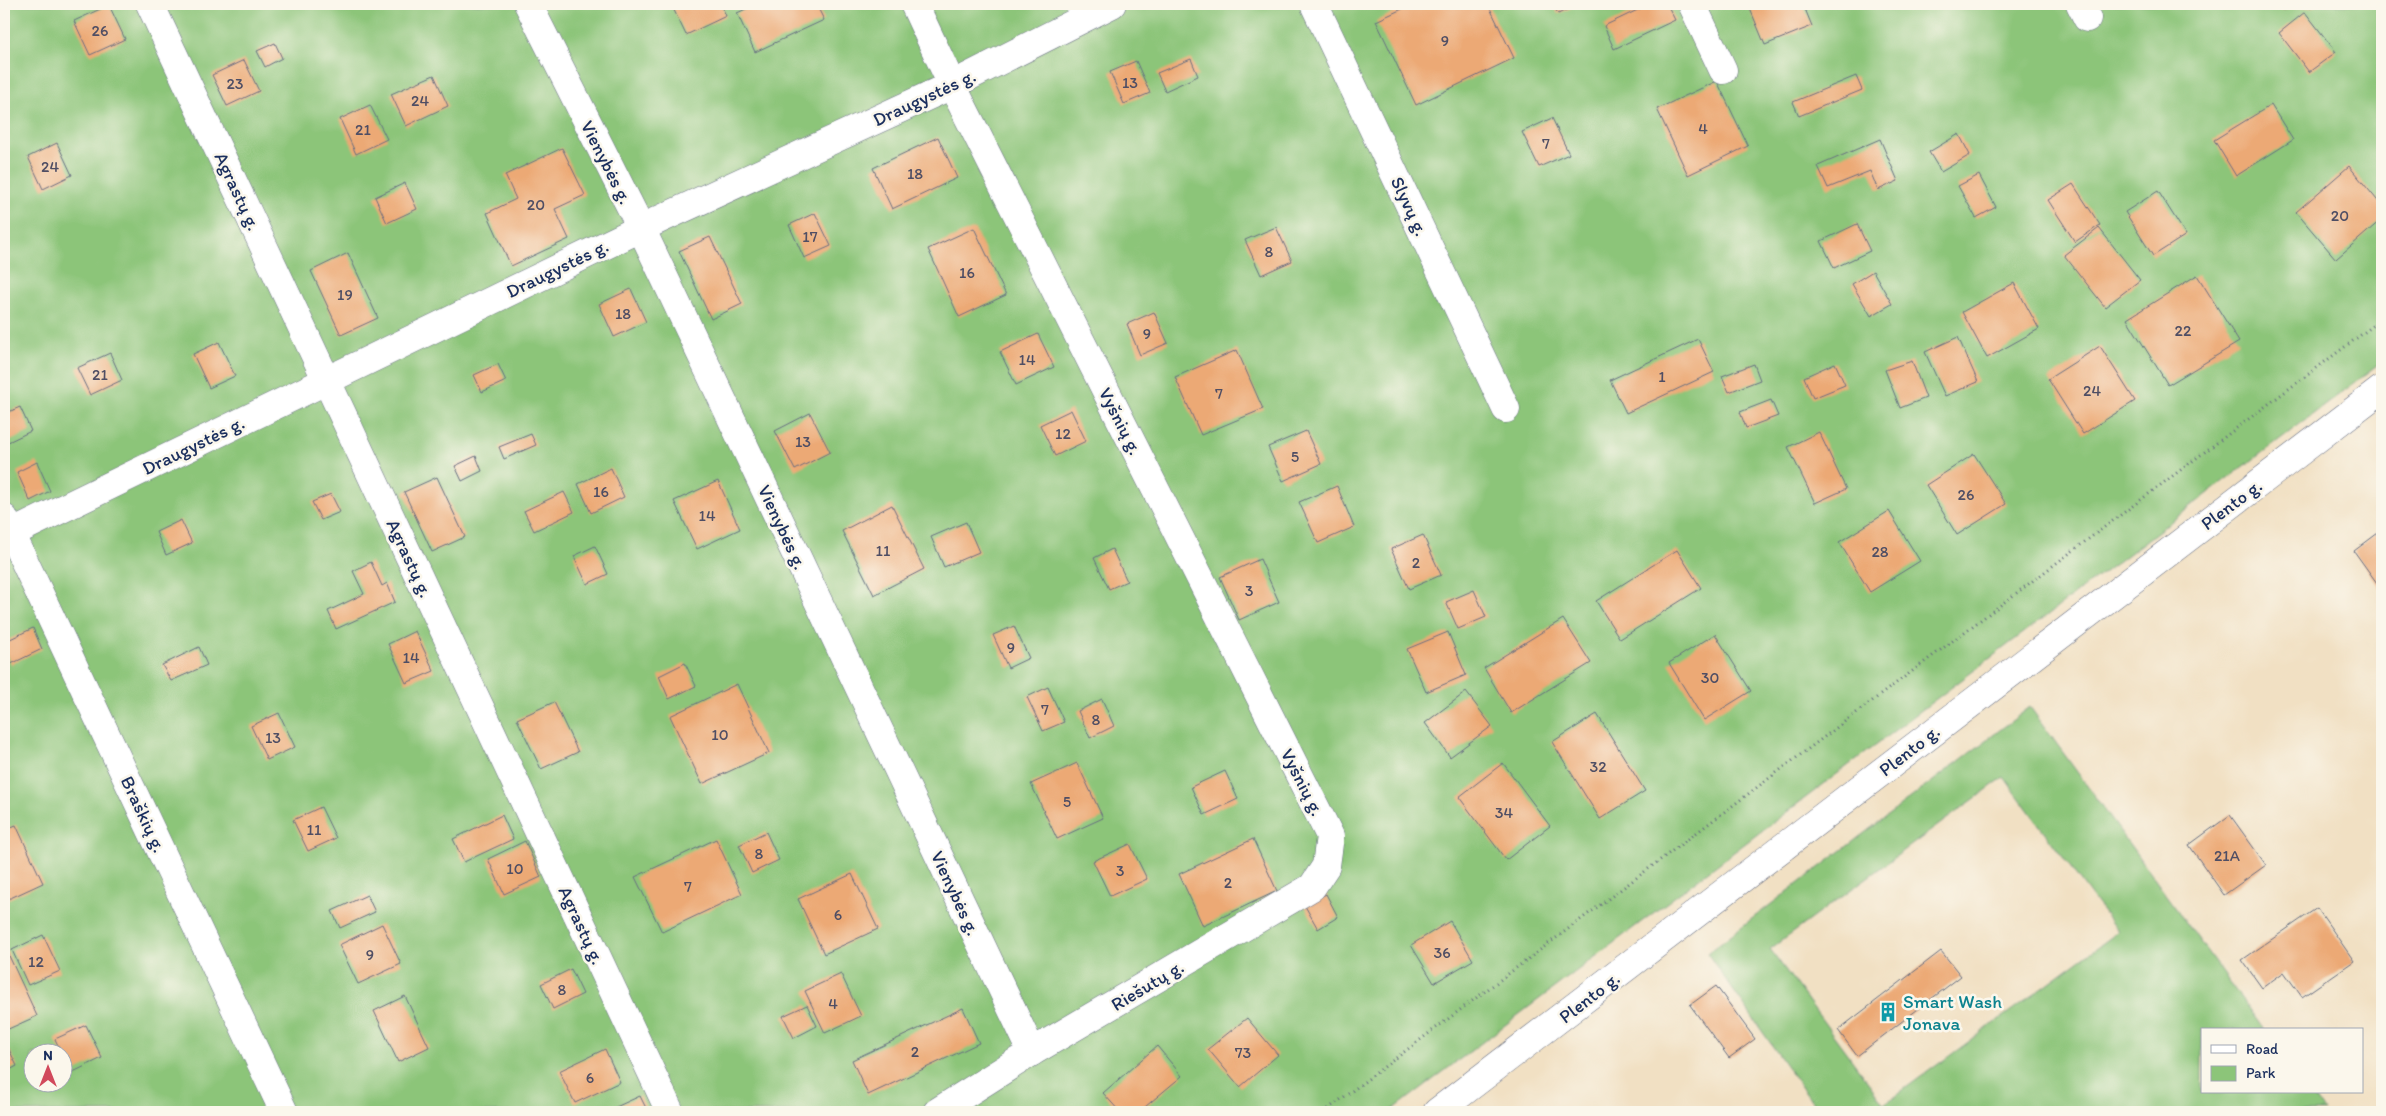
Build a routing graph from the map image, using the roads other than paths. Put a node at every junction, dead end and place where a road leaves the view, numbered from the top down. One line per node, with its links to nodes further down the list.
1 (150, 4): 10 (main road, Agrastų g.)
2 (528, 4): 9 (main road, Vienybės g.)
3 (914, 4): 8 (main road, Vyšnių g.)
4 (1112, 4): 8 (main road, Draugystės g.)
5 (1314, 4): 12 (main road, Slyvų g.)
6 (1692, 4): 7 (main road)
7 (1723, 70)
8 (952, 85): 9 (main road, Draugystės g.); 14 (main road, Vyšnių g.)
9 (641, 228): 10 (main road, Draugystės g.); 15 (main road, Vienybės g.)
10 (326, 380): 13 (main road, Draugystės g.); 17 (main road, Agrastų g.)
11 (2382, 389): 19 (main road, Plento g.)
12 (1506, 409)
13 (6, 529): 16 (main road, Braškių g.)
14 (1330, 836): 15 (main road, Riešutų g.)
15 (1032, 1052): 18 (main road, Riešutų g.)
16 (284, 1112)
17 (670, 1112)
18 (937, 1112)
19 (1437, 1112)

